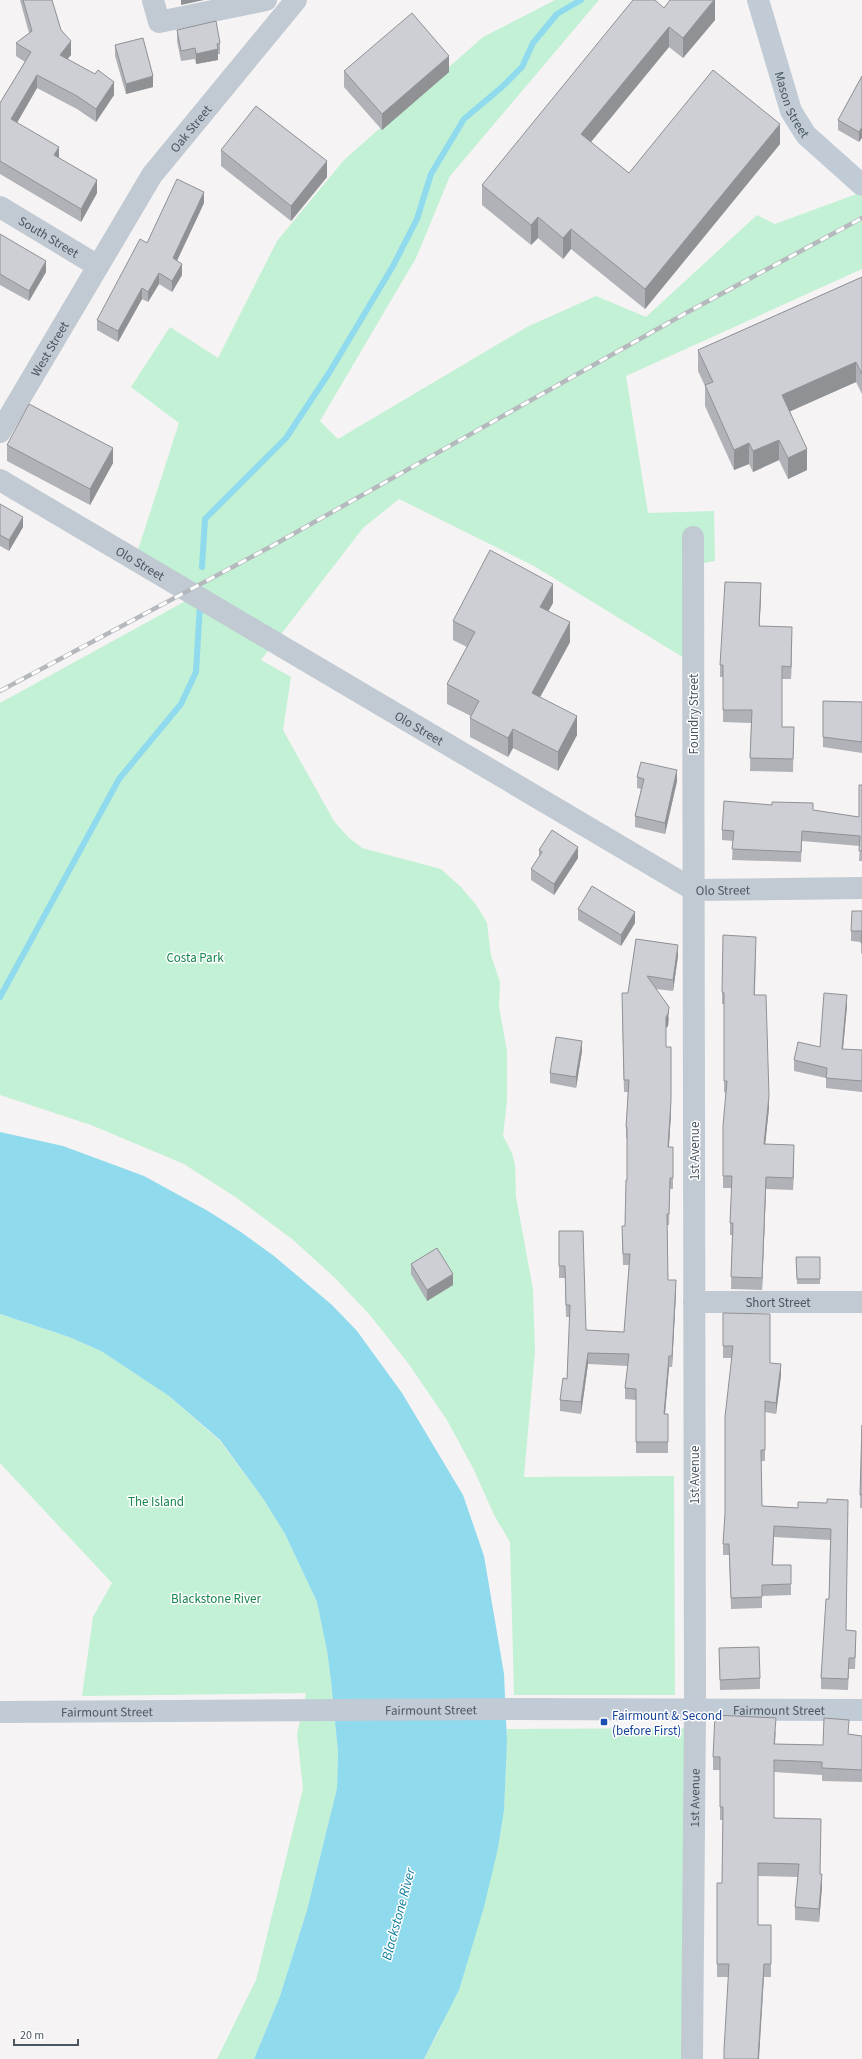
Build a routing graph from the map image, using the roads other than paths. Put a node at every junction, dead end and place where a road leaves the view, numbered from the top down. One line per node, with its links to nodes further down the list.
1 (153, 0): 4 (street)
2 (296, 0): 7 (street, Oak Street)
3 (758, 0): 5 (street, Mason Street)
4 (260, 1)
5 (862, 185)
6 (0, 207): 7 (street, South Street)
7 (98, 266): 8 (street, West Street)
8 (0, 432)
9 (0, 480): 12 (street, Olo Street)
10 (693, 537): 12 (street, Foundry Street)
11 (862, 888): 12 (street, Olo Street)
12 (694, 890): 13 (street, 1st Avenue)
13 (694, 1302): 14 (street, Short Street); 16 (street, 1st Avenue)
14 (862, 1302)
15 (862, 1710): 16 (street, Fairmount Street)
16 (695, 1711): 17 (street, Fairmount Street); 18 (street, 1st Avenue)
17 (0, 1712)
18 (692, 2059)

